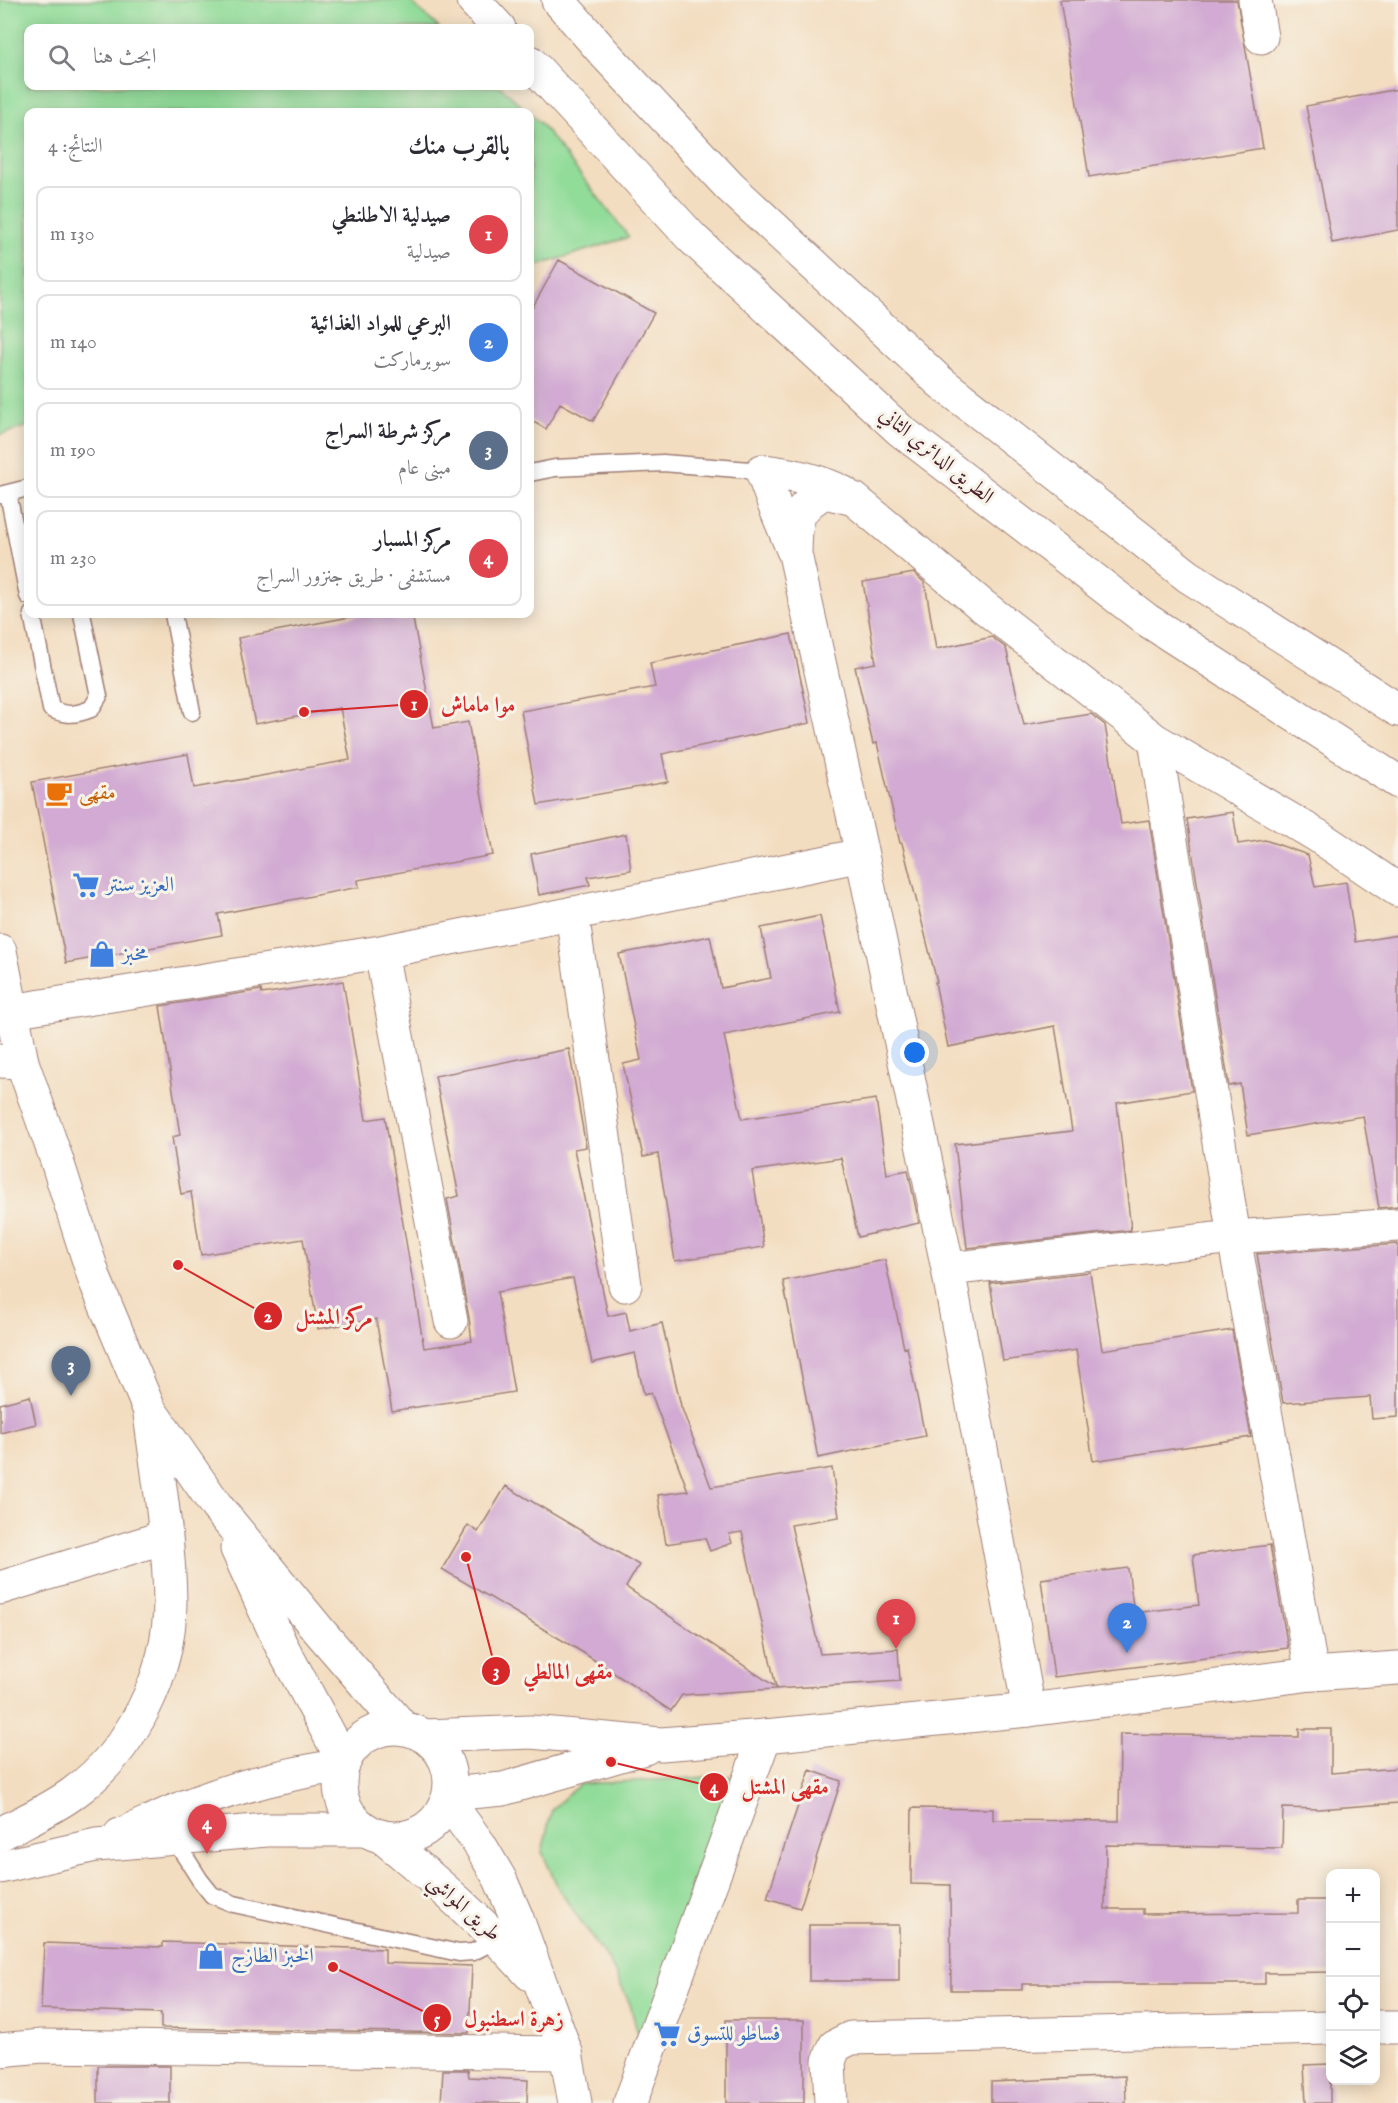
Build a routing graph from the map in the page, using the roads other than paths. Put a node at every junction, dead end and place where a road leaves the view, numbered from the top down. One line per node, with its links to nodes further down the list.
1 (473, 0): 4 (main road)
2 (558, 0): 17 (main road)
3 (1255, 0): 5 (main road)
4 (495, 24)
5 (1260, 38)
6 (534, 66): 20 (main road, الطريق الدائري الثاني)
7 (762, 471): 8 (lane); 11 (main road); 12 (main road)
8 (534, 472)
9 (24, 489): 10 (lane)
10 (4, 494): 13 (lane)
11 (854, 499): 12 (main road); 19 (main road)
12 (795, 554): 21 (main road)
13 (24, 579)
14 (33, 618): 15 (lane)
15 (83, 618)
16 (174, 618): 18 (lane)
17 (1398, 710)
18 (192, 712)
19 (1155, 740): 22 (main road); 29 (main road)
20 (1398, 782)
21 (862, 855): 23 (main road); 30 (main road)
22 (1398, 890)
23 (572, 913): 25 (main road); 31 (main road)
24 (0, 951): 26 (main road)
25 (381, 952): 26 (main road); 32 (main road)
26 (11, 1011): 27 (main road)
27 (11, 1061): 33 (main road)
28 (1398, 1225): 29 (main road)
29 (1234, 1237): 30 (main road); 38 (main road)
30 (948, 1269): 39 (main road)
31 (625, 1285)
32 (451, 1321)
33 (150, 1409): 34 (main road); 35 (main road)
34 (217, 1507): 40 (main road); 43 (main road)
35 (165, 1537): 36 (main road); 46 (main road)
36 (0, 1588)
37 (1398, 1668): 38 (main road)
38 (1311, 1674): 39 (main road)
39 (1029, 1710): 41 (main road)
40 (414, 1732): 42 (main road); 43 (main road); 44 (main road)
41 (765, 1736): 42 (main road); 58 (main road)
42 (661, 1744): 44 (main road)
43 (343, 1764): 45 (main road); 48 (main road)
44 (448, 1797): 45 (main road); 51 (main road, طريق المواشي)
45 (373, 1833): 47 (main road); 50 (main road, طريق المواشي)
46 (0, 1834)
47 (174, 1839): 48 (main road); 50 (lane)
48 (96, 1845): 49 (main road)
49 (0, 1868)
50 (498, 1939): 51 (main road, طريق المواشي)
51 (542, 1986): 56 (main road, طريق المواشي)
52 (1398, 2026): 53 (main road)
53 (1380, 2027)
54 (1326, 2028): 59 (main road)
55 (0, 2050): 56 (main road)
56 (566, 2053): 57 (main road, طريق المواشي)
57 (575, 2103)
58 (630, 2103)
59 (831, 2103)

